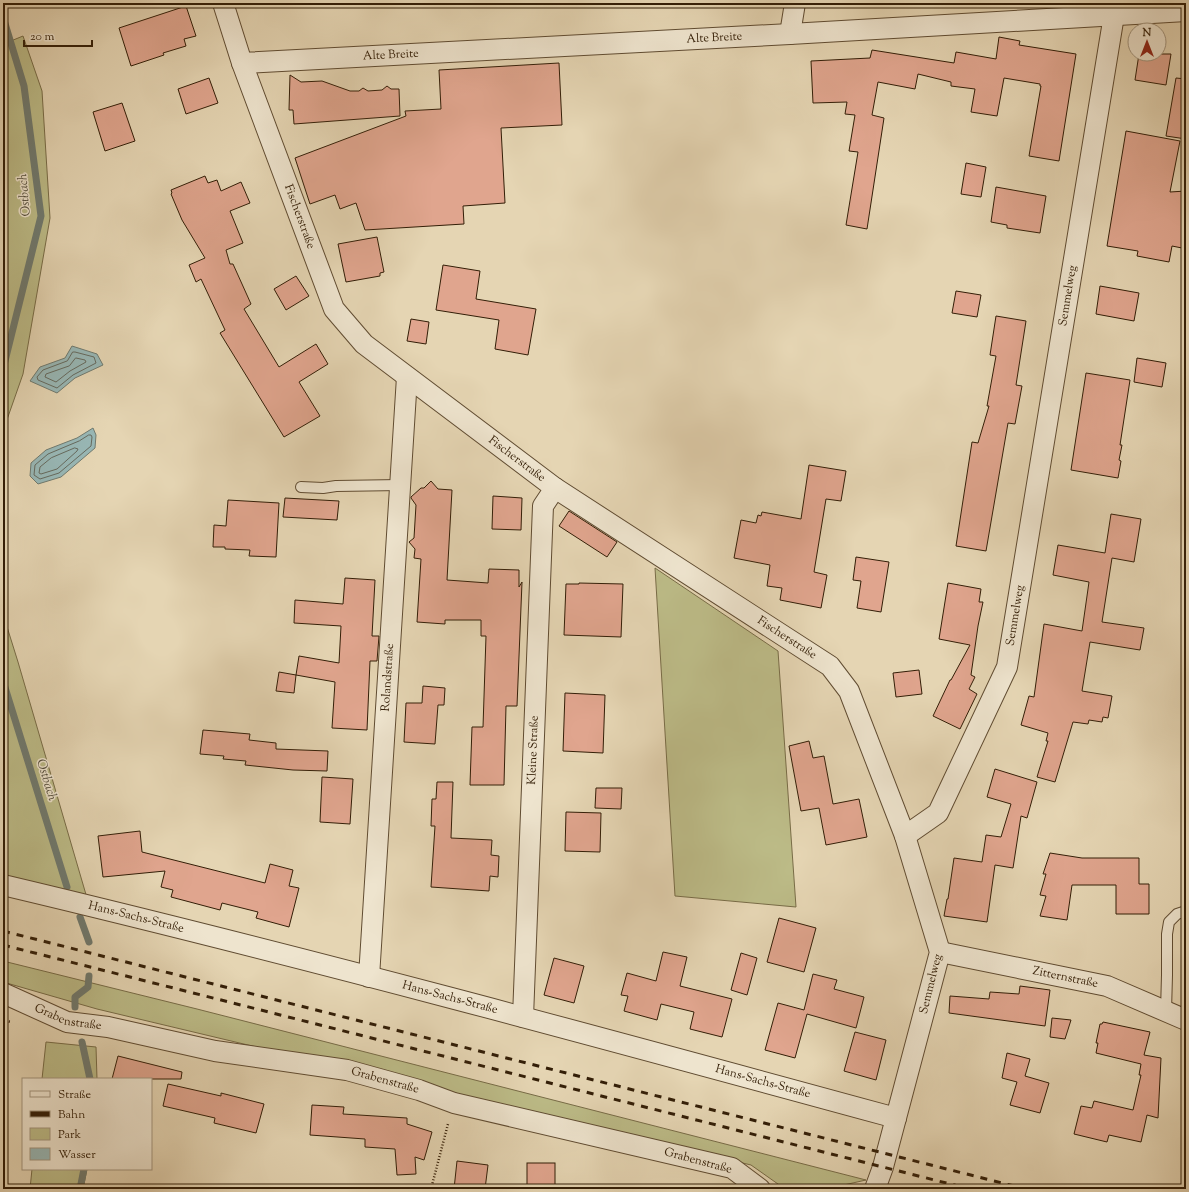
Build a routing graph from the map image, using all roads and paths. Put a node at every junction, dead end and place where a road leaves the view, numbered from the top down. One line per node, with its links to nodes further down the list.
1 (222, 3): 6 (street, Fischerstraße)
2 (796, 3): 5 (street)
3 (1115, 9): 4 (street, Alte Breite); 5 (street, Alte Breite); 11 (street, Semmelweg)
4 (1186, 11)
5 (790, 34): 6 (street, Alte Breite)
6 (242, 63): 7 (street, Fischerstraße)
7 (407, 377): 8 (street, Rolandstraße); 10 (street, Fischerstraße)
8 (400, 485): 9 (lane); 15 (street, Rolandstraße)
9 (301, 487)
10 (555, 488): 11 (street, Fischerstraße); 18 (street, Kleine Straße)
11 (905, 836): 14 (street, Semmelweg)
12 (3, 885): 15 (street, Hans-Sachs-Straße)
13 (1186, 911): 17 (lane)
14 (940, 952): 17 (street, Zitternstraße); 21 (street, Semmelweg)
15 (369, 977): 18 (street, Hans-Sachs-Straße)
16 (3, 993): 20 (street, Grabenstraße)
17 (1166, 1011): 19 (street, Zitternstraße)
18 (523, 1017): 21 (street, Hans-Sachs-Straße)
19 (1186, 1020)
20 (454, 1103): 22 (path); 23 (street, Grabenstraße)
21 (896, 1118): 24 (street, Semmelweg)
22 (431, 1189)
23 (760, 1189)
24 (875, 1189)

